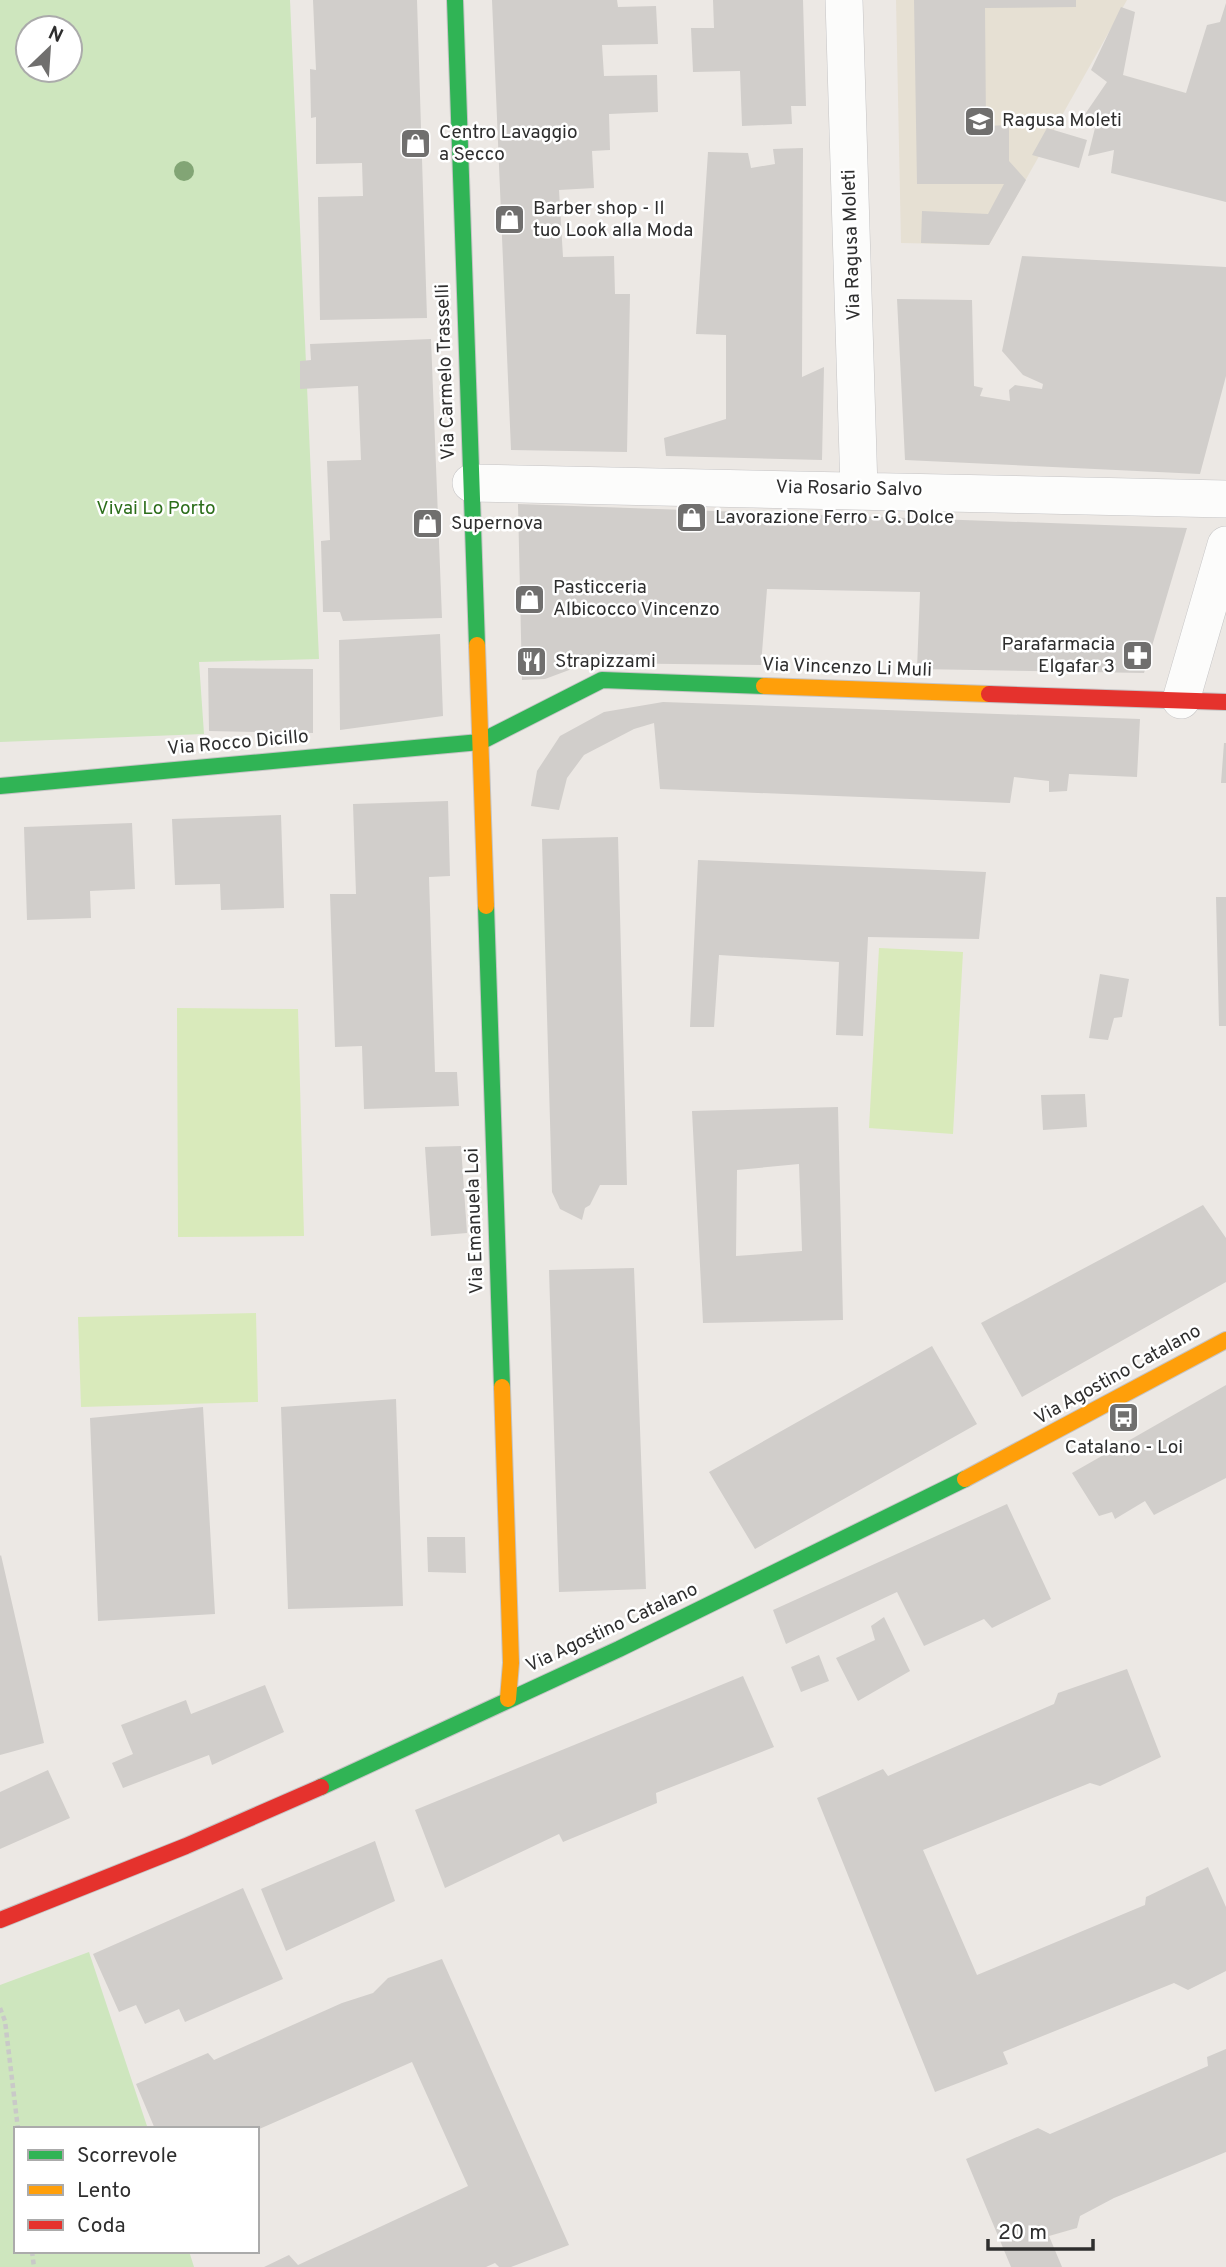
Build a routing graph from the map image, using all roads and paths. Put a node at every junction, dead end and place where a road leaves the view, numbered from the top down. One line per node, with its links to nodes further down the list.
1 (454, 0): 3 (street, Via Carmelo Trasselli)
2 (844, 0): 4 (street, Via Ragusa Moleti)
3 (471, 483): 4 (street, Via Rosario Salvo); 9 (street, Via Carmelo Trasselli)
4 (859, 489): 5 (street, Via Rosario Salvo)
5 (1226, 499)
6 (1226, 545): 7 (street)
7 (1181, 700): 8 (street, Via Vincenzo Li Muli); 9 (street, Via Vincenzo Li Muli)
8 (1226, 702)
9 (480, 742): 10 (street, Via Rocco Dicillo); 12 (street, Via Emanuela Loi)
10 (0, 786)
11 (1226, 1340): 12 (street, Via Agostino Catalano)
12 (508, 1699): 13 (street, Via Agostino Catalano)
13 (0, 1920)
14 (0, 2008): 15 (path)
15 (18, 2127)

